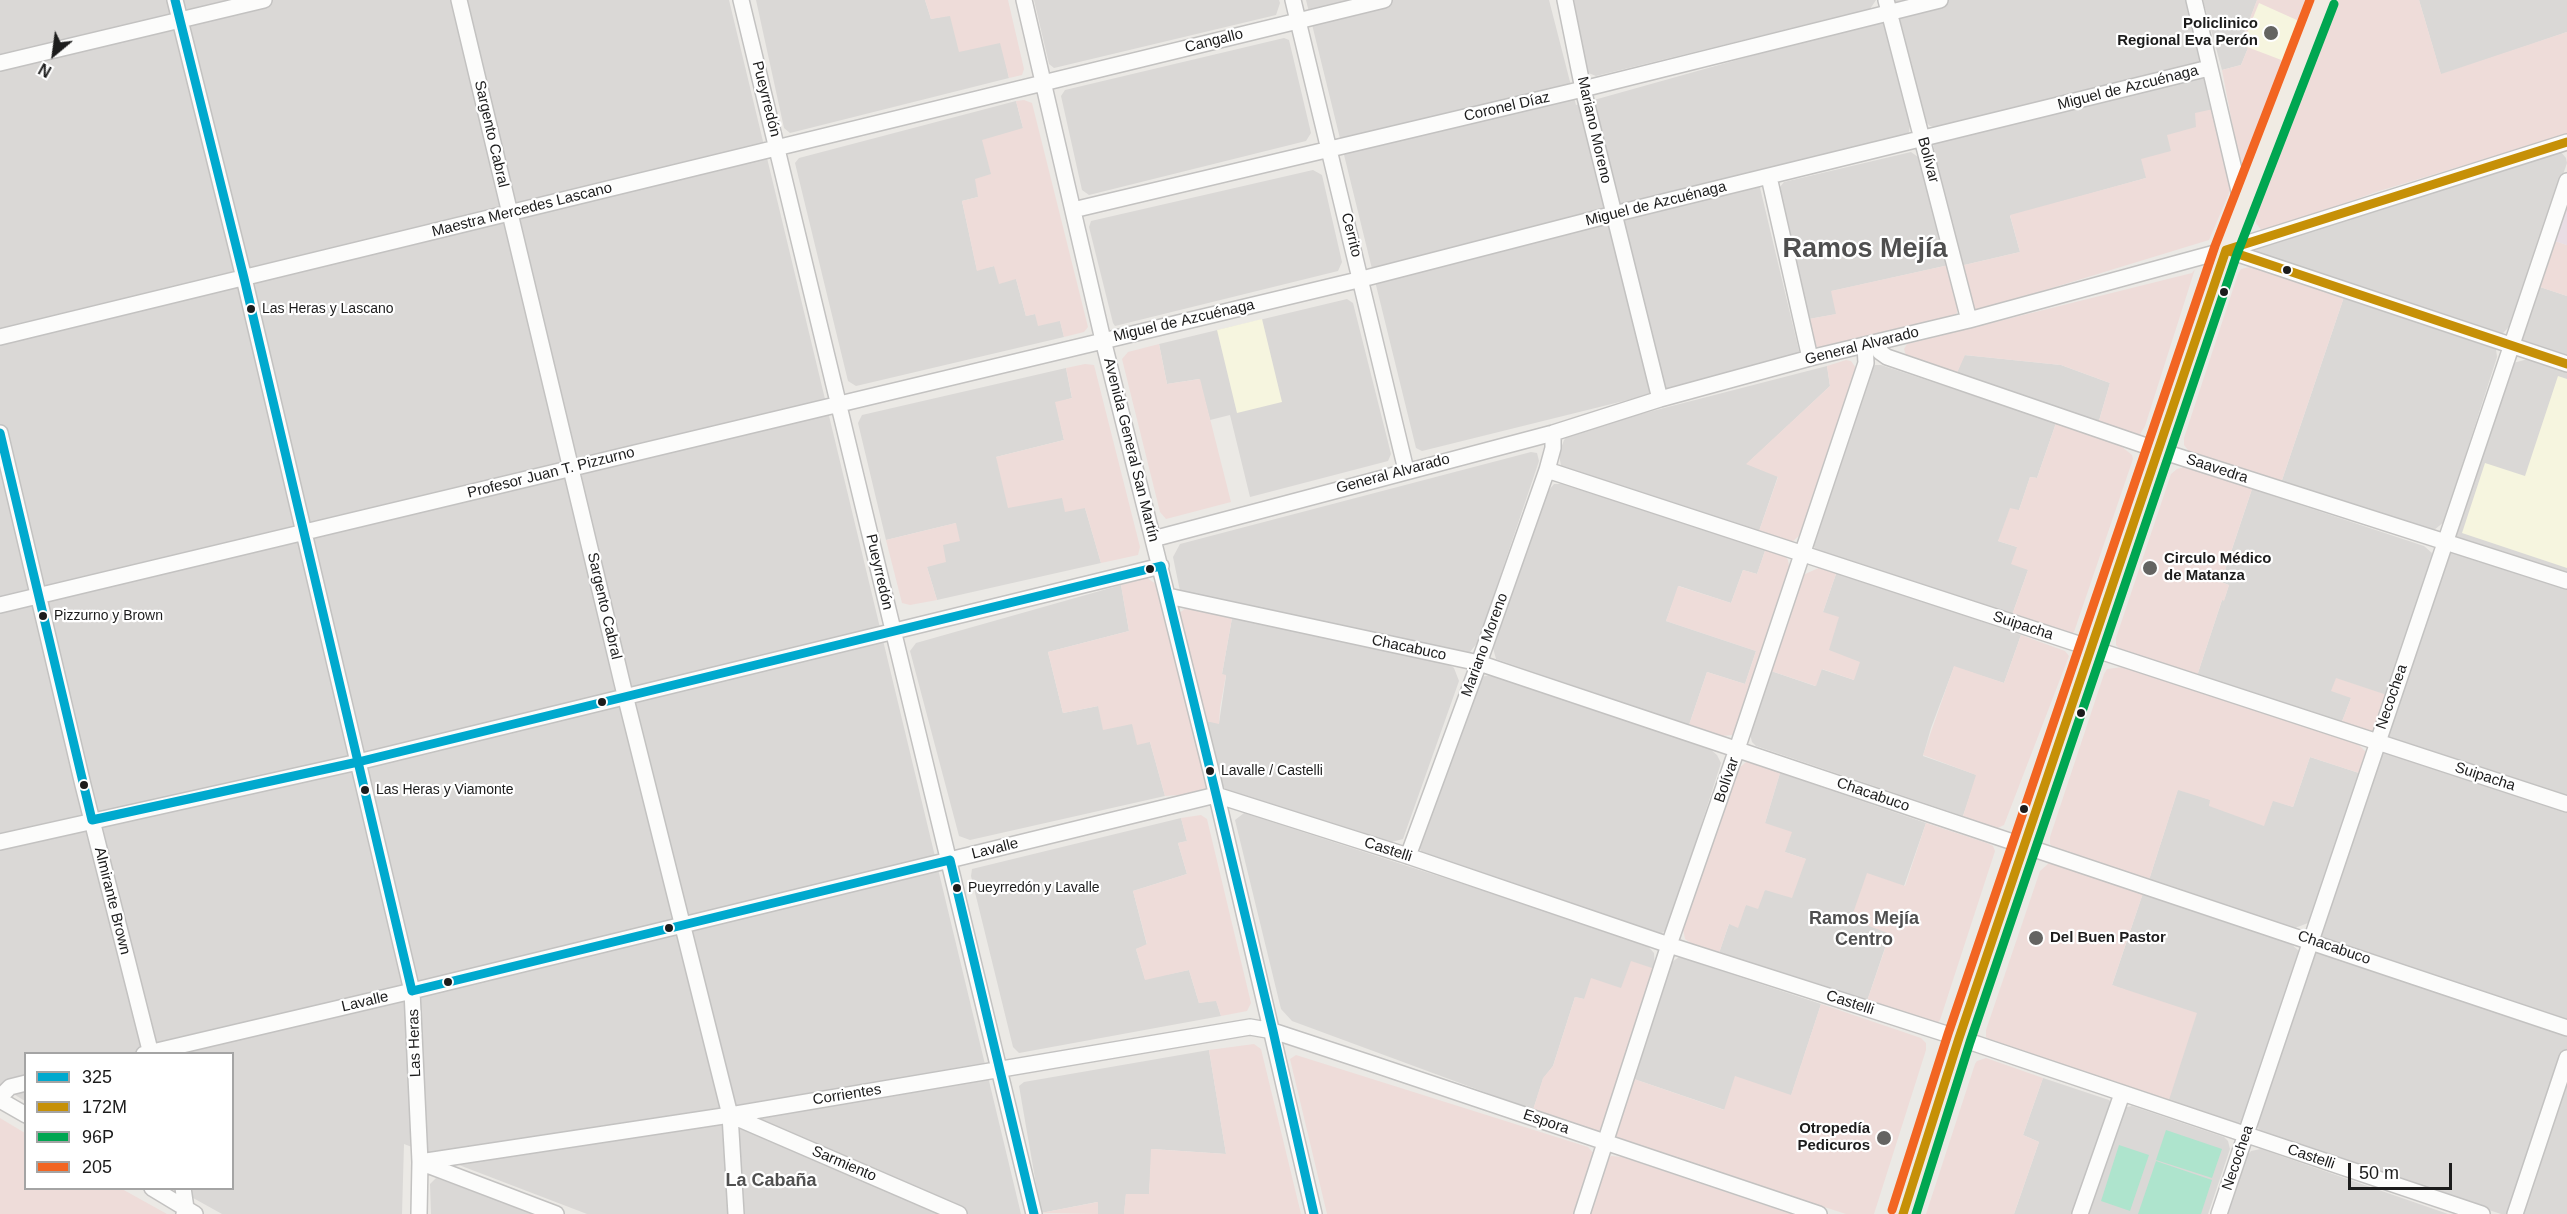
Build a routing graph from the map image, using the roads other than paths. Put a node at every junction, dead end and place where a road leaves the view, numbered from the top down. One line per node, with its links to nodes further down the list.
1 (175, 0): 13 (street, Las Heras)
2 (264, 0): 13 (street)
3 (459, 0): 27 (street, Sargento Cabral)
4 (741, 0): 21 (street, Pueyrredón)
5 (1024, 0): 17 (street, Avenida General San Martín)
6 (1293, 0): 14 (street, Cerrito)
7 (1384, 0): 14 (street, Cangallo)
8 (1564, 0): 18 (street, Mariano Moreno)
9 (1941, 0): 12 (street, Coronel Díaz)
10 (2194, 0): 16 (street)
11 (2323, 0): 25 (main road)
12 (1888, 6): 18 (street, Coronel Díaz); 19 (street, Bolívar)
13 (180, 20): 15 (street); 30 (street, Las Heras)
14 (1299, 20): 17 (street, Cangallo); 22 (street, Cerrito)
15 (0, 63)
16 (2210, 68): 19 (street, Miguel de Azcuénaga); 25 (street)
17 (1043, 83): 21 (street, Maestra Mercedes Lascano); 26 (street, Avenida General San Martín)
18 (1583, 89): 22 (street, Coronel Díaz); 28 (street, Mariano Moreno)
19 (1922, 139): 23 (street, Miguel de Azcuénaga); 32 (street, Bolívar)
20 (2567, 142): 29 (street, General Alvarado)
21 (778, 149): 27 (street, Maestra Mercedes Lascano); 40 (street, Pueyrredón)
22 (1330, 149): 26 (street, Coronel Díaz); 31 (street, Cerrito)
23 (1769, 177): 28 (street, Miguel de Azcuénaga); 37 (street)
24 (2567, 181): 36 (street, Necochea)
25 (2242, 208): 29 (main road)
26 (1073, 210): 34 (street, Avenida General San Martín)
27 (510, 213): 30 (street, Maestra Mercedes Lascano); 44 (street, Sargento Cabral)
28 (1614, 214): 31 (street, Miguel de Azcuénaga); 39 (street, Mariano Moreno)
29 (2226, 250): 32 (street, General Alvarado); 36 (street); 43 (main road)
30 (244, 278): 33 (street, Maestra Mercedes Lascano); 47 (street, Las Heras)
31 (1362, 279): 34 (street, Miguel de Azcuénaga); 45 (street, Cerrito)
32 (1969, 320): 35 (street, General Alvarado)
33 (0, 337)
34 (1102, 340): 40 (street, Profesor Juan T. Pizzurno); 48 (street, Avenida General San Martín)
35 (1872, 343): 37 (street, General Alvarado); 43 (street, Saavedra); 50 (street, Bolívar)
36 (2511, 345): 38 (street); 49 (street, Necochea)
37 (1810, 358): 39 (street, General Alvarado)
38 (2567, 364)
39 (1660, 399): 42 (street, General Alvarado)
40 (840, 403): 44 (street, Profesor Juan T. Pizzurno); 56 (street, Pueyrredón)
41 (0, 433): 53 (street, Almirante Brown)
42 (1553, 433): 45 (street, General Alvarado); 46 (street, Mariano Moreno)
43 (2158, 450): 49 (street, Saavedra); 57 (main road)
44 (571, 468): 47 (street, Profesor Juan T. Pizzurno); 59 (street, Sargento Cabral)
45 (1406, 470): 48 (street, General Alvarado)
46 (1547, 470): 50 (street, Suipacha); 58 (street, Mariano Moreno)
47 (304, 534): 53 (street, Profesor Juan T. Pizzurno); 62 (street, Las Heras)
48 (1153, 538): 51 (street, Avenida General San Martín)
49 (2445, 542): 52 (street, Saavedra); 60 (street, Necochea)
50 (1803, 554): 57 (street, Suipacha); 61 (street, Bolívar)
51 (1161, 566): 54 (street, Avenida General San Martín); 56 (street)
52 (2567, 581)
53 (38, 595): 55 (street, Profesor Juan T. Pizzurno); 65 (street, Almirante Brown)
54 (1168, 596): 58 (street, Chacabuco); 63 (street, Avenida General San Martín)
55 (0, 605)
56 (893, 631): 59 (street); 69 (street, Pueyrredón)
57 (2092, 648): 60 (street, Suipacha); 67 (main road)
58 (1479, 663): 61 (street, Chacabuco); 68 (street, Mariano Moreno)
59 (626, 695): 62 (street); 70 (street, Sargento Cabral)
60 (2377, 742): 64 (street, Suipacha); 71 (street, Necochea)
61 (1737, 749): 67 (street, Chacabuco); 72 (street, Bolívar)
62 (358, 762): 65 (street); 73 (street, Las Heras)
63 (1216, 795): 68 (street, Castelli); 69 (street, Lavalle); 75 (street, Avenida General San Martín)
64 (2567, 804)
65 (92, 820): 66 (street); 77 (street, Almirante Brown)
66 (0, 842)
67 (2025, 846): 71 (street, Chacabuco); 76 (main road)
68 (1407, 856): 72 (street, Castelli)
69 (950, 860): 70 (street, Lavalle); 80 (street, Pueyrredón)
70 (682, 924): 73 (street, Lavalle); 85 (street, Sargento Cabral)
71 (2311, 941): 74 (street, Chacabuco); 86 (street, Necochea)
72 (1669, 945): 76 (street, Castelli); 87 (street, Bolívar)
73 (412, 991): 78 (street, Lavalle); 88 (street, Las Heras)
74 (2567, 1028)
75 (1273, 1031): 80 (street, Corrientes); 87 (street, Espora); 97 (street, Avenida General San Martín)
76 (1959, 1038): 82 (street, Castelli); 100 (main road)
77 (148, 1052)
78 (152, 1052)
79 (2567, 1058): 104 (street)
80 (999, 1070): 85 (street, Corrientes); 96 (street, Pueyrredón)
81 (24, 1084): 83 (street)
82 (2122, 1094): 86 (street, Castelli); 101 (street)
83 (0, 1099): 84 (street)
84 (24, 1114)
85 (730, 1115): 88 (street, Corrientes); 94 (street, Sargento Cabral); 95 (street, Sarmiento)
86 (2246, 1135): 102 (street, Necochea); 103 (street, Castelli)
87 (1606, 1143): 98 (street, Bolívar); 99 (street, Espora)
88 (420, 1162): 92 (street, Las Heras); 93 (street)
89 (155, 1190): 91 (street)
90 (183, 1190): 91 (street)
91 (188, 1212)
92 (419, 1214)
93 (556, 1214)
94 (736, 1214)
95 (959, 1214)
96 (1034, 1214)
97 (1314, 1214)
98 (1582, 1214)
99 (1819, 1214)
100 (1903, 1214)
101 (2080, 1214)
102 (2219, 1214)
103 (2482, 1214)
104 (2515, 1214)

